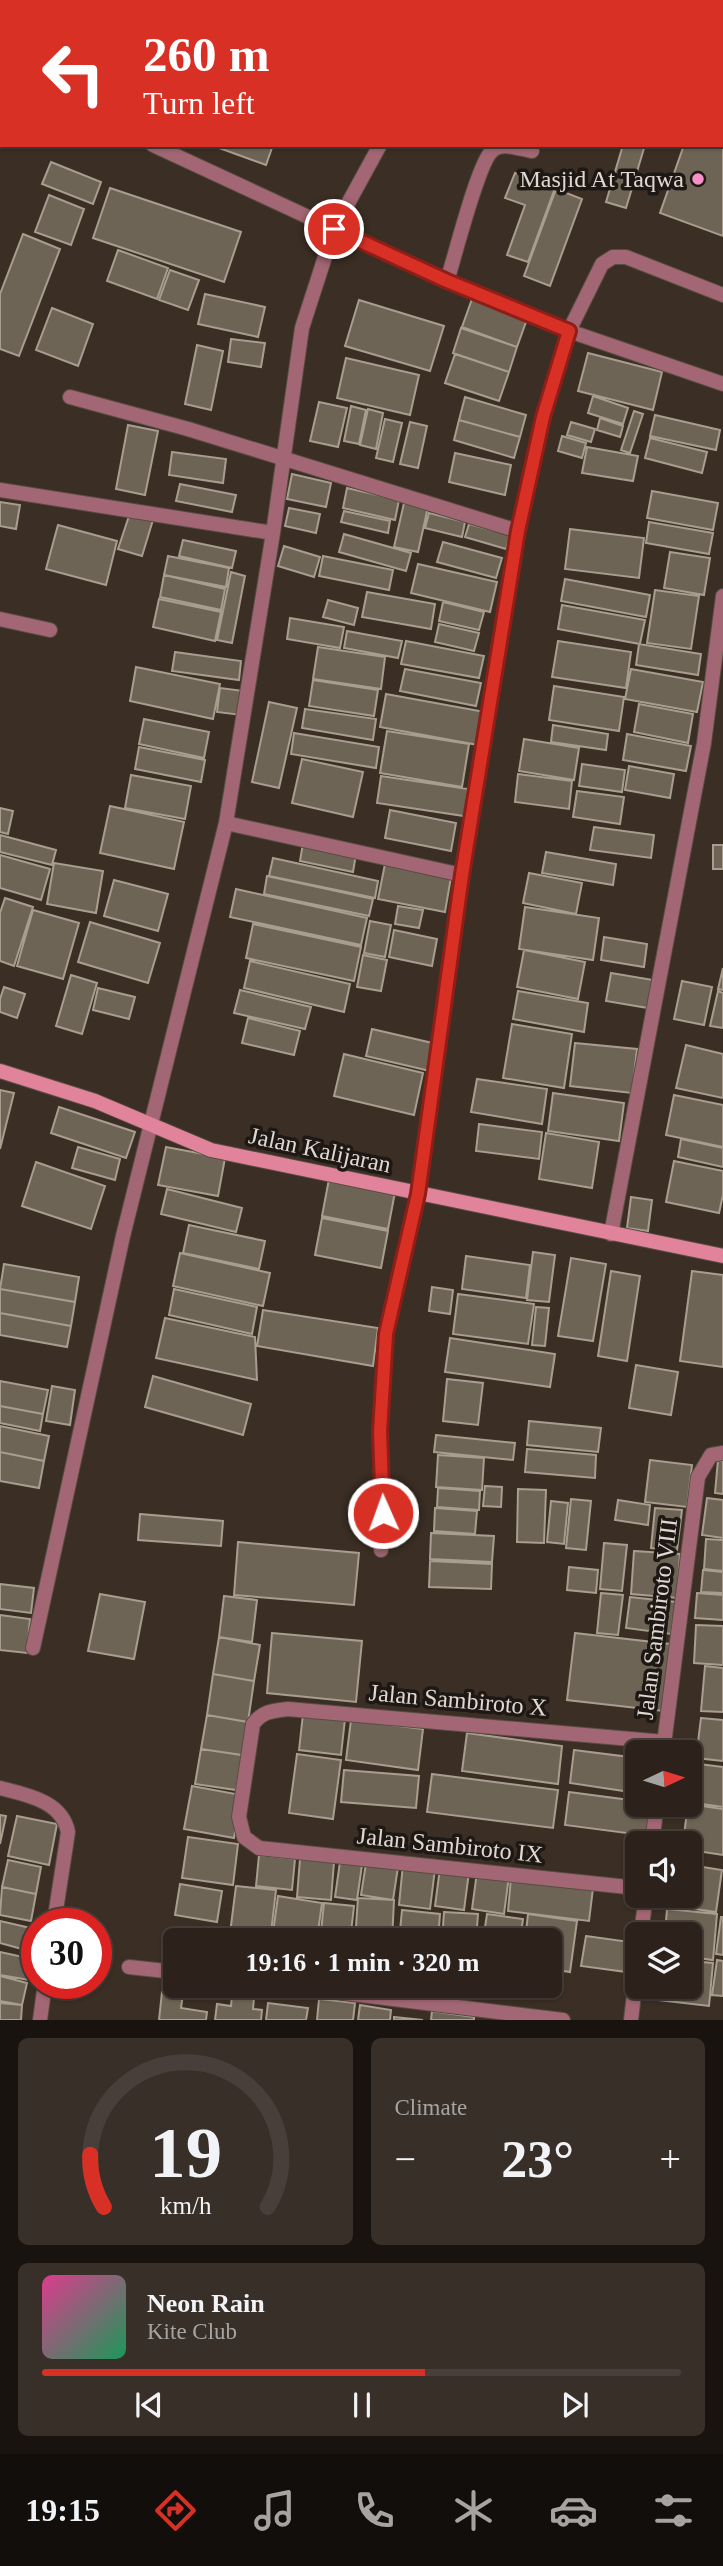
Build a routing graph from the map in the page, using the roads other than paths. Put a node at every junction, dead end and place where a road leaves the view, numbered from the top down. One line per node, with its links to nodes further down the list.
1 (157, 147): 6 (street)
2 (379, 147): 6 (street)
3 (500, 147): 7 (street)
4 (508, 147): 5 (street)
5 (532, 151)
6 (334, 229): 7 (street); 12 (street)
7 (447, 281): 9 (street)
8 (723, 295): 9 (street)
9 (569, 331): 10 (street); 14 (street)
10 (723, 384)
11 (70, 397): 12 (street)
12 (282, 458): 14 (street); 15 (street)
13 (0, 490): 15 (street)
14 (518, 531): 20 (street)
15 (273, 533): 19 (street)
16 (723, 596): 24 (street)
17 (0, 619): 18 (street)
18 (50, 630)
19 (226, 823): 20 (street); 22 (street)
20 (462, 875): 23 (street)
21 (0, 1071): 22 (street, Jalan Kalijaran)
22 (149, 1125): 23 (street, Jalan Kalijaran); 28 (street)
23 (418, 1194): 24 (street, Jalan Kalijaran); 27 (street)
24 (611, 1234): 25 (street, Jalan Kalijaran)
25 (723, 1256)
26 (723, 1453): 29 (street, Jalan Sambiroto VIII)
27 (381, 1550)
28 (33, 1648)
29 (665, 1740)
30 (625, 1743): 32 (street, Jalan Sambiroto X)
31 (0, 1788): 34 (street)
32 (258, 1848): 33 (street, Jalan Sambiroto IX)
33 (625, 1887)
34 (56, 1908)
35 (129, 1967): 36 (street)
36 (163, 1971)
37 (385, 1998): 41 (street)
38 (43, 1999): 40 (street)
39 (633, 1999): 42 (street)
40 (40, 2020)
41 (563, 2020)
42 (631, 2020)

